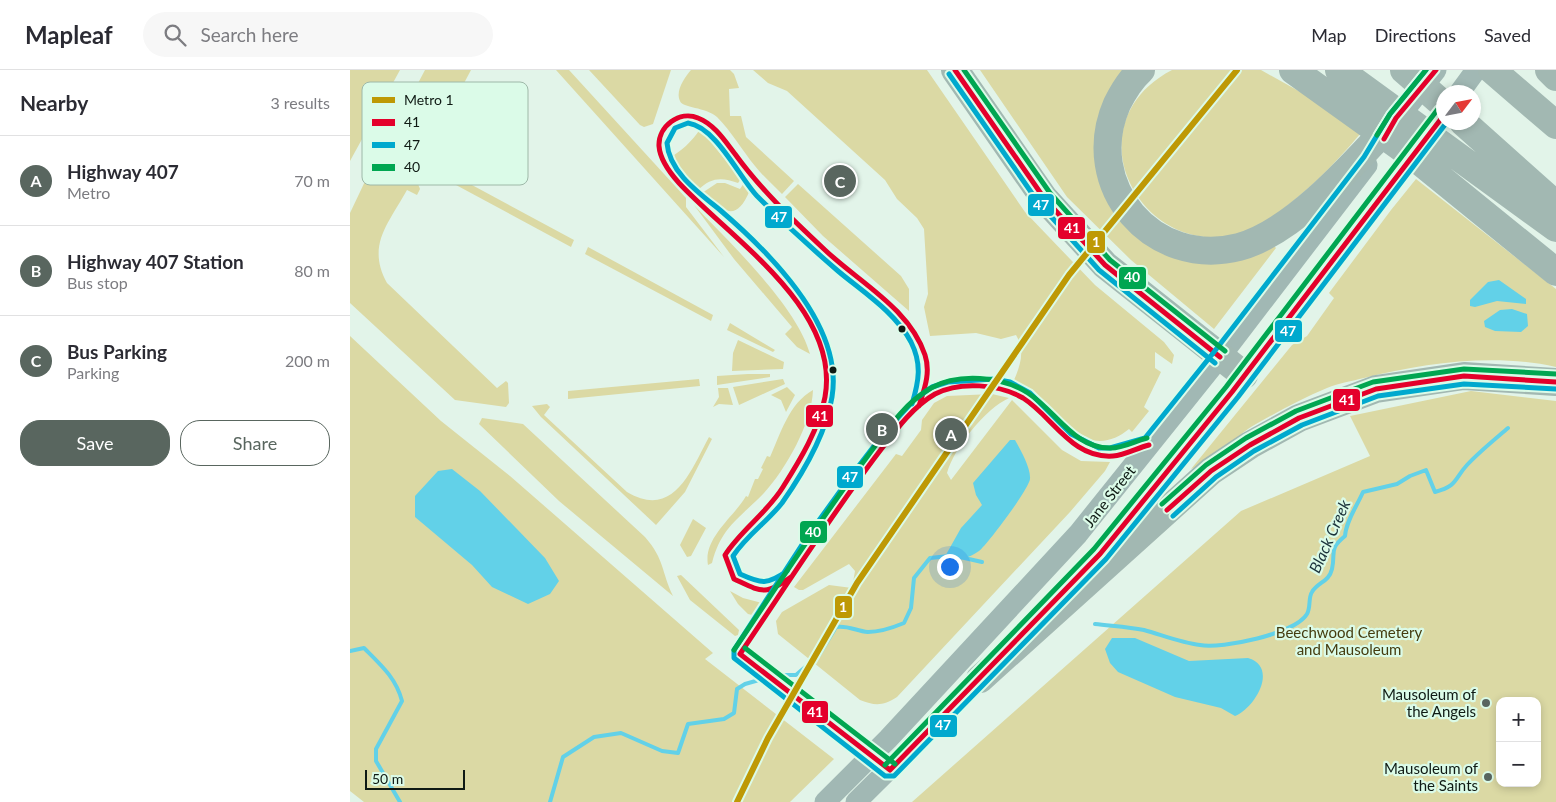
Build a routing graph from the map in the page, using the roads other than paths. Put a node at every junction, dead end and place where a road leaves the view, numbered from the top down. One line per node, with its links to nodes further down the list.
1 (954, 70): 21 (highway)
2 (1141, 70): 17 (highway)
3 (1293, 70): 20 (highway)
4 (1339, 70): 19 (highway)
5 (1404, 70): 12 (highway)
6 (1436, 70): 13 (main road)
7 (1476, 70): 11 (main road)
8 (1492, 70): 15 (highway)
9 (1549, 70): 10 (highway)
10 (1556, 77)
11 (1465, 85)
12 (1436, 98)
13 (1396, 118): 17 (highway)
14 (1436, 124): 22 (main road, Jane Street)
15 (1556, 125)
16 (1472, 130): 18 (highway)
17 (1366, 158): 21 (main road, Jane Street)
18 (1556, 205)
19 (1556, 228)
20 (1556, 272)
21 (1220, 358): 22 (highway); 25 (main road, Jane Street)
22 (1244, 375): 24 (main road, Jane Street)
23 (1556, 382): 24 (highway)
24 (980, 679): 26 (main road, Jane Street)
25 (825, 802)
26 (856, 802)

